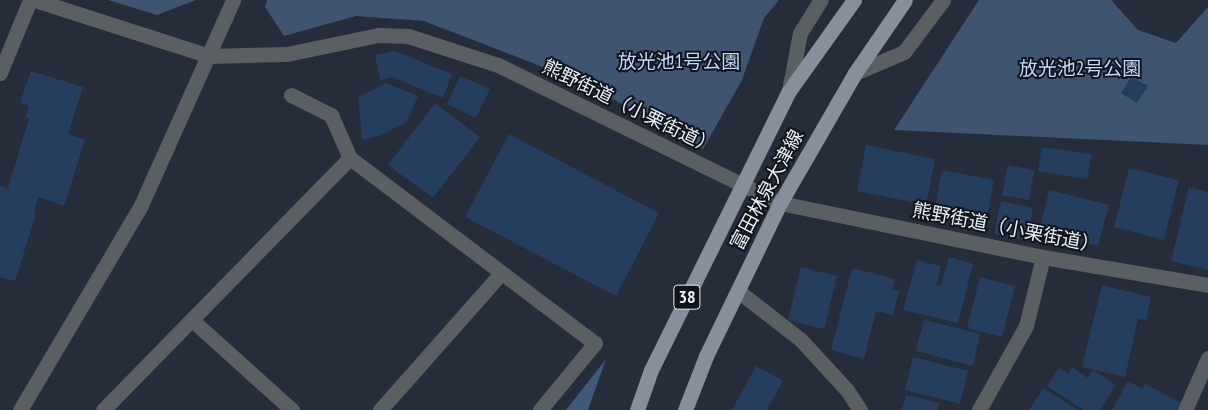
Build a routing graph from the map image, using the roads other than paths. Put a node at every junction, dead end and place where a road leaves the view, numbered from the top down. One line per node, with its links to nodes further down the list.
1 (30, 0): 9 (street)
2 (35, 0): 8 (street, 熊野街道（小栗街道）)
3 (233, 0): 8 (street)
4 (820, 0): 11 (street)
5 (854, 0): 11 (main road, 富田林泉大津線 / 38)
6 (905, 0): 10 (main road, 富田林泉大津線 / 38)
7 (942, 0): 10 (street)
8 (209, 56): 14 (street, 熊野街道（小栗街道）); 22 (street)
9 (0, 73)
10 (855, 73): 15 (main road, 富田林泉大津線 / 38)
11 (789, 91): 14 (main road, 富田林泉大津線 / 38)
12 (291, 95): 13 (street)
13 (350, 158): 17 (street); 20 (street)
14 (740, 185): 15 (street, 熊野街道（小栗街道）); 27 (main road, 富田林泉大津線 / 38)
15 (780, 203): 16 (street, 熊野街道（小栗街道）); 19 (main road, 富田林泉大津線 / 38)
16 (1043, 257): 18 (street, 熊野街道（小栗街道）); 30 (street)
17 (501, 273): 25 (street); 26 (street)
18 (1208, 285)
19 (738, 291): 28 (main road, 富田林泉大津線 / 38); 29 (street)
20 (192, 320): 23 (street); 24 (street)
21 (1208, 358): 31 (street)
22 (20, 410)
23 (103, 410)
24 (292, 410)
25 (380, 410)
26 (540, 410)
27 (637, 410)
28 (685, 410)
29 (860, 410)
30 (979, 410)
31 (1186, 410)

